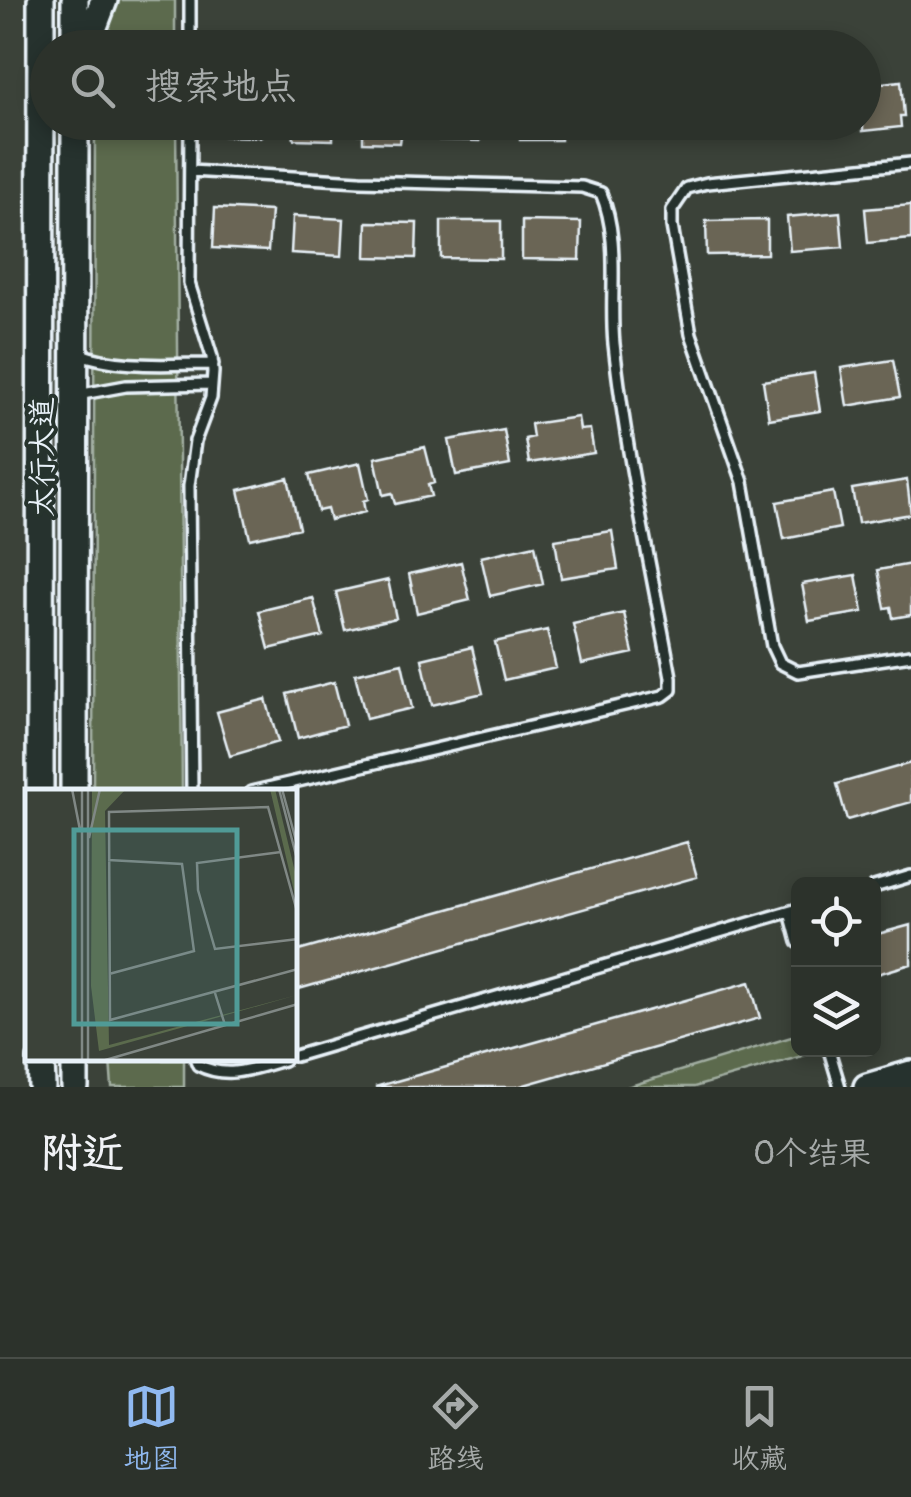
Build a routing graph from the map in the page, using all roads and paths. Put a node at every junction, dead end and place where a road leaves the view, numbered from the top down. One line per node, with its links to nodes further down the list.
1 (75, 0): 6 (main road)
2 (104, 0): 7 (main road)
3 (190, 0): 8 (lane)
4 (39, 5): 5 (main road, 太行大道)
5 (39, 30)
6 (75, 30)
7 (93, 30)
8 (190, 30)
9 (39, 140): 19 (main road, 太行大道)
10 (75, 140): 14 (main road, 太行大道)
11 (190, 140): 13 (lane)
12 (911, 162): 18 (lane)
13 (190, 171): 15 (lane); 22 (lane)
14 (74, 352): 15 (lane); 17 (main road, 太行大道)
15 (213, 364): 16 (lane)
16 (212, 384): 17 (lane); 21 (lane)
17 (74, 396): 20 (main road, 太行大道)
18 (911, 656)
19 (40, 789)
20 (74, 789)
21 (192, 789)
22 (263, 789)
23 (911, 876): 24 (lane)
24 (881, 886)
25 (791, 912): 26 (lane)
26 (298, 1055)
27 (832, 1057): 33 (lane)
28 (41, 1062): 32 (main road)
29 (197, 1062): 30 (lane)
30 (276, 1062)
31 (911, 1074): 34 (main road)
32 (42, 1087)
33 (840, 1087)
34 (866, 1087)

